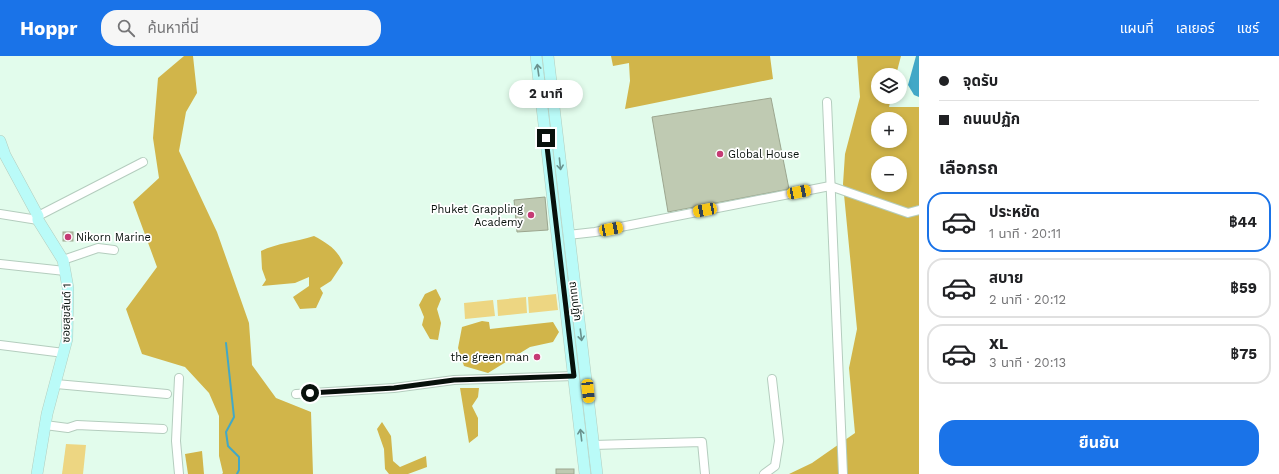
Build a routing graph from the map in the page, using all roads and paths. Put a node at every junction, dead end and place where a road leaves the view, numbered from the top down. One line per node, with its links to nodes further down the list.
1 (536, 56): 10 (main road, ถนนปฏัก, one-way to 1)
2 (548, 56): 10 (main road, ถนนปฏัก, one-way to 10)
3 (827, 102): 7 (street)
4 (0, 141): 5 (main road, ซอยสุขสันต์ 1)
5 (4, 161): 11 (main road, ซอยสุขสันต์ 1)
6 (143, 162): 11 (street)
7 (830, 186): 8 (street); 12 (street); 33 (street)
8 (919, 210)
9 (0, 214): 11 (street)
10 (561, 215): 12 (main road, ถนนปฏัก); 18 (main road, ถนนปฏัก)
11 (38, 218): 15 (main road, ซอยสุขสันต์ 1)
12 (568, 235): 26 (main road, ถนนปฏัก, one-way to 26)
13 (114, 250): 15 (street)
14 (0, 264): 15 (street)
15 (64, 265): 17 (main road, ซอยสุขสันต์ 1)
16 (0, 345): 17 (street)
17 (64, 353): 21 (main road, ซอยสุขสันต์ 1)
18 (574, 376): 23 (street); 29 (main road, ถนนปฏัก, one-way to 18)
19 (178, 378): 28 (street)
20 (772, 379): 32 (street)
21 (56, 384): 22 (street); 24 (main road, ซอยสุขสันต์ 1)
22 (167, 394)
23 (296, 394)
24 (45, 425): 25 (street); 27 (main road, ซอยสุขสันต์ 1)
25 (164, 429)
26 (593, 445): 30 (main road, ถนนปฏัก); 31 (street)
27 (37, 474)
28 (179, 474)
29 (585, 474)
30 (597, 474)
31 (705, 474)
32 (764, 474)
33 (843, 474)

